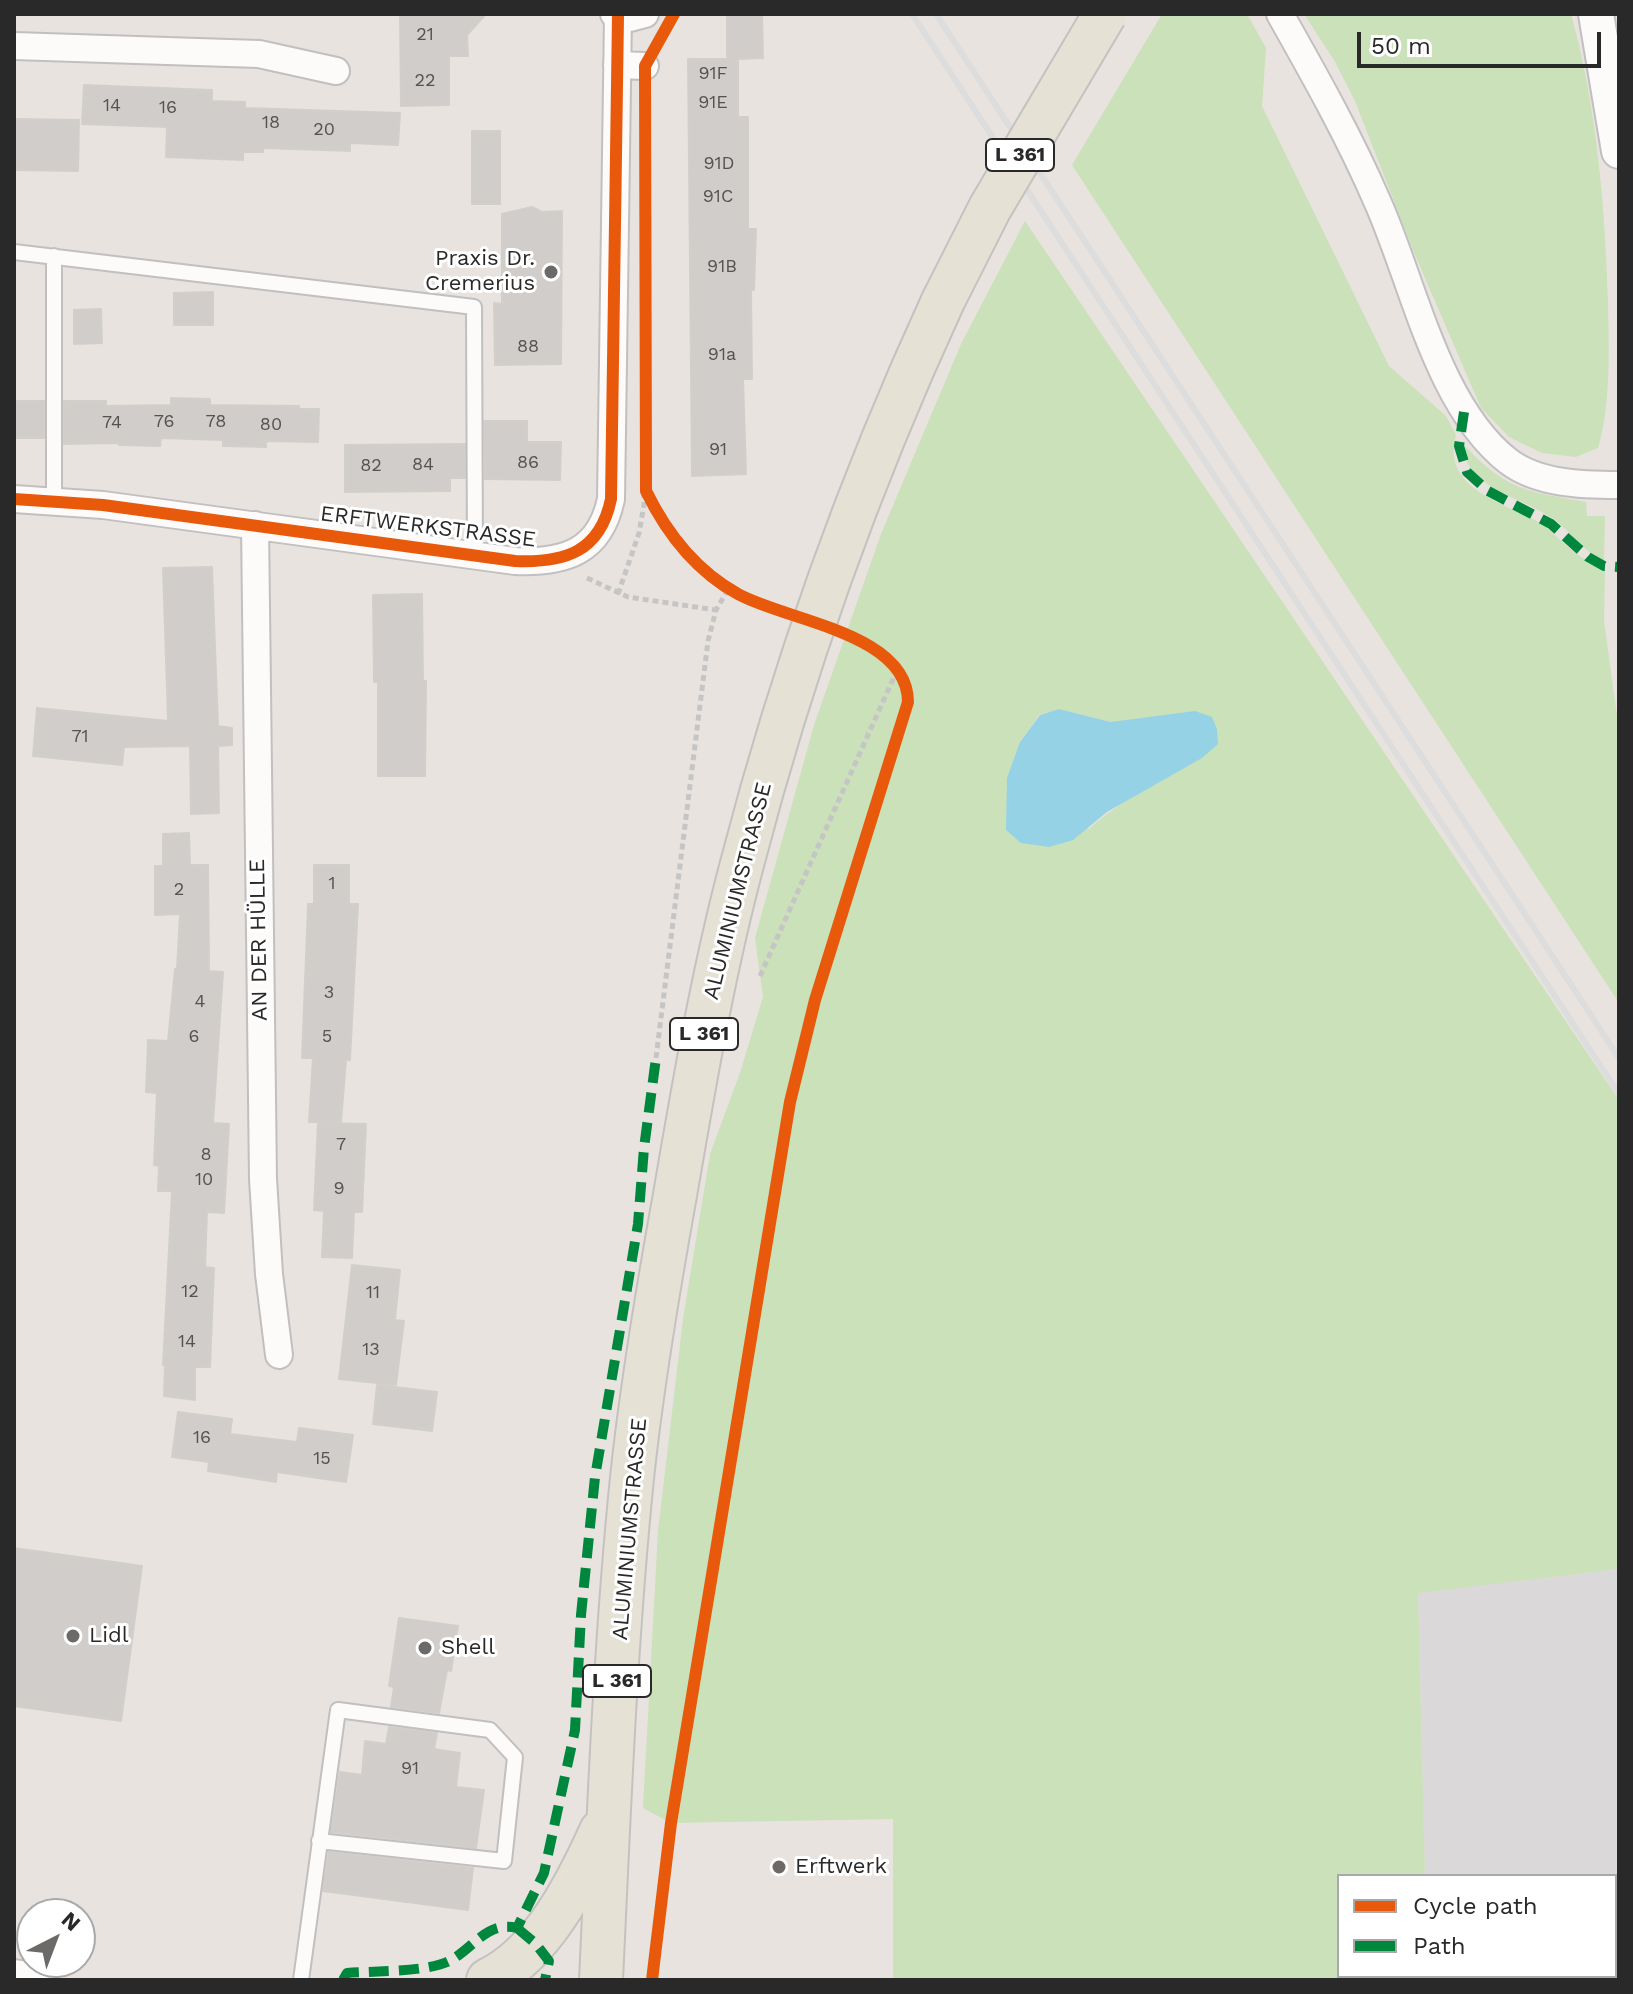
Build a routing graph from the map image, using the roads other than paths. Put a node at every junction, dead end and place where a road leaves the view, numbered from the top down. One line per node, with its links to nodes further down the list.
1 (645, 14): 5 (street, ERFTWERKSTRASSE)
2 (1105, 14): 19 (main road, ALUMINIUMSTRASSE / L 361, bridge)
3 (1280, 14): 13 (street)
4 (1596, 14): 10 (street)
5 (616, 15): 7 (street, ERFTWERKSTRASSE)
6 (14, 46): 9 (street)
7 (617, 65): 8 (street); 17 (street, ERFTWERKSTRASSE)
8 (645, 66)
9 (336, 71)
10 (1619, 151)
11 (14, 252): 12 (lane)
12 (54, 256): 15 (lane); 17 (lane)
13 (1619, 485)
14 (14, 499): 15 (street, ERFTWERKSTRASSE)
15 (54, 502): 16 (street, ERFTWERKSTRASSE)
16 (255, 525): 17 (street, ERFTWERKSTRASSE); 18 (street, AN DER HÜLLE)
17 (475, 556)
18 (279, 1355)
19 (609, 1811): 24 (main road); 25 (main road, ALUMINIUMSTRASSE / L 361)
20 (319, 1841): 20 (lane); 23 (lane)
21 (14, 1977): 22 (street)
22 (36, 1980)
23 (301, 1980)
24 (488, 1980)
25 (601, 1980)

